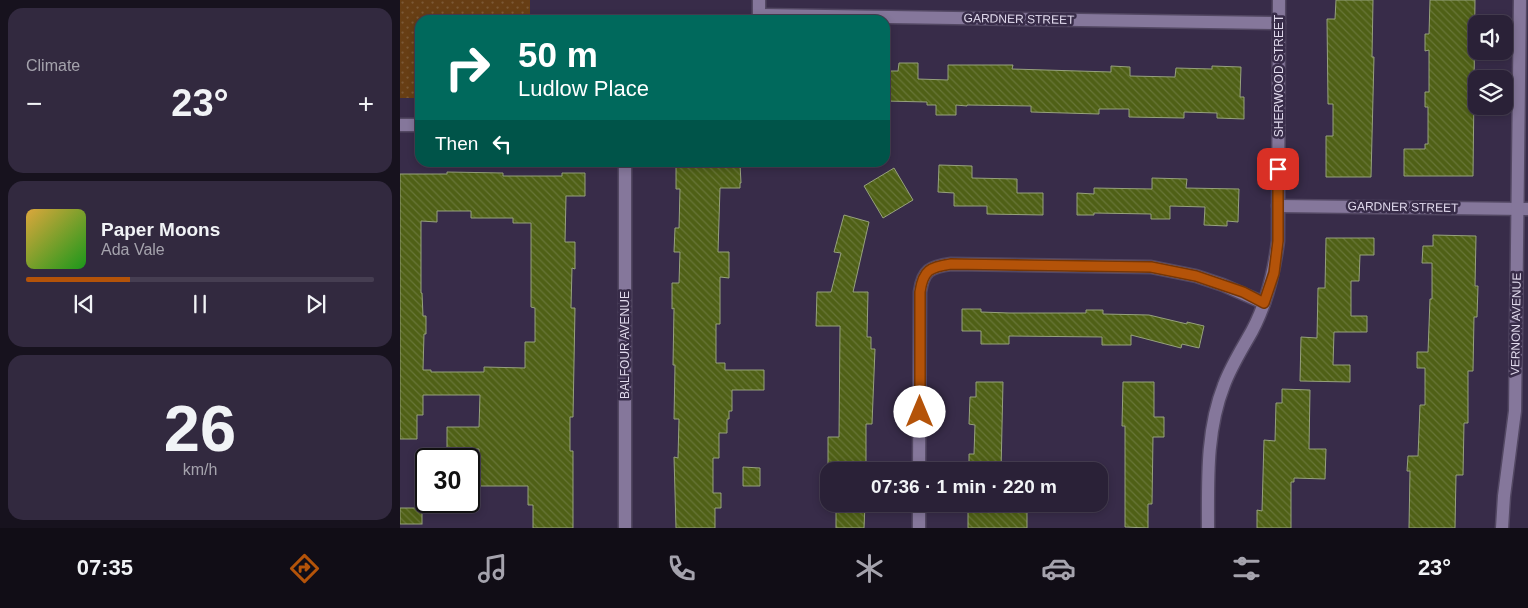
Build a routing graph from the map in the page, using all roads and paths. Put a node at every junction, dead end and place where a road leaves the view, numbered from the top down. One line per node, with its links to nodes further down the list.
1 (759, 0): 4 (street)
2 (1280, 0): 6 (street, SHERWOOD STREET)
3 (1520, 0): 11 (street, VERNON AVENUE)
4 (759, 15)
5 (890, 19): 6 (street, GARDNER STREET)
6 (1279, 23): 10 (street, SHERWOOD STREET)
7 (400, 125): 8 (street)
8 (415, 126)
9 (625, 167): 15 (street, BALFOUR AVENUE)
10 (1278, 206): 11 (street, GARDNER STREET); 12 (street, SHERWOOD STREET)
11 (1523, 209): 18 (street, VERNON AVENUE)
12 (1264, 303): 13 (street); 17 (street, SHERWOOD STREET)
13 (919, 462)
14 (919, 512): 16 (street)
15 (625, 528)
16 (919, 528)
17 (1208, 528)
18 (1502, 528)

